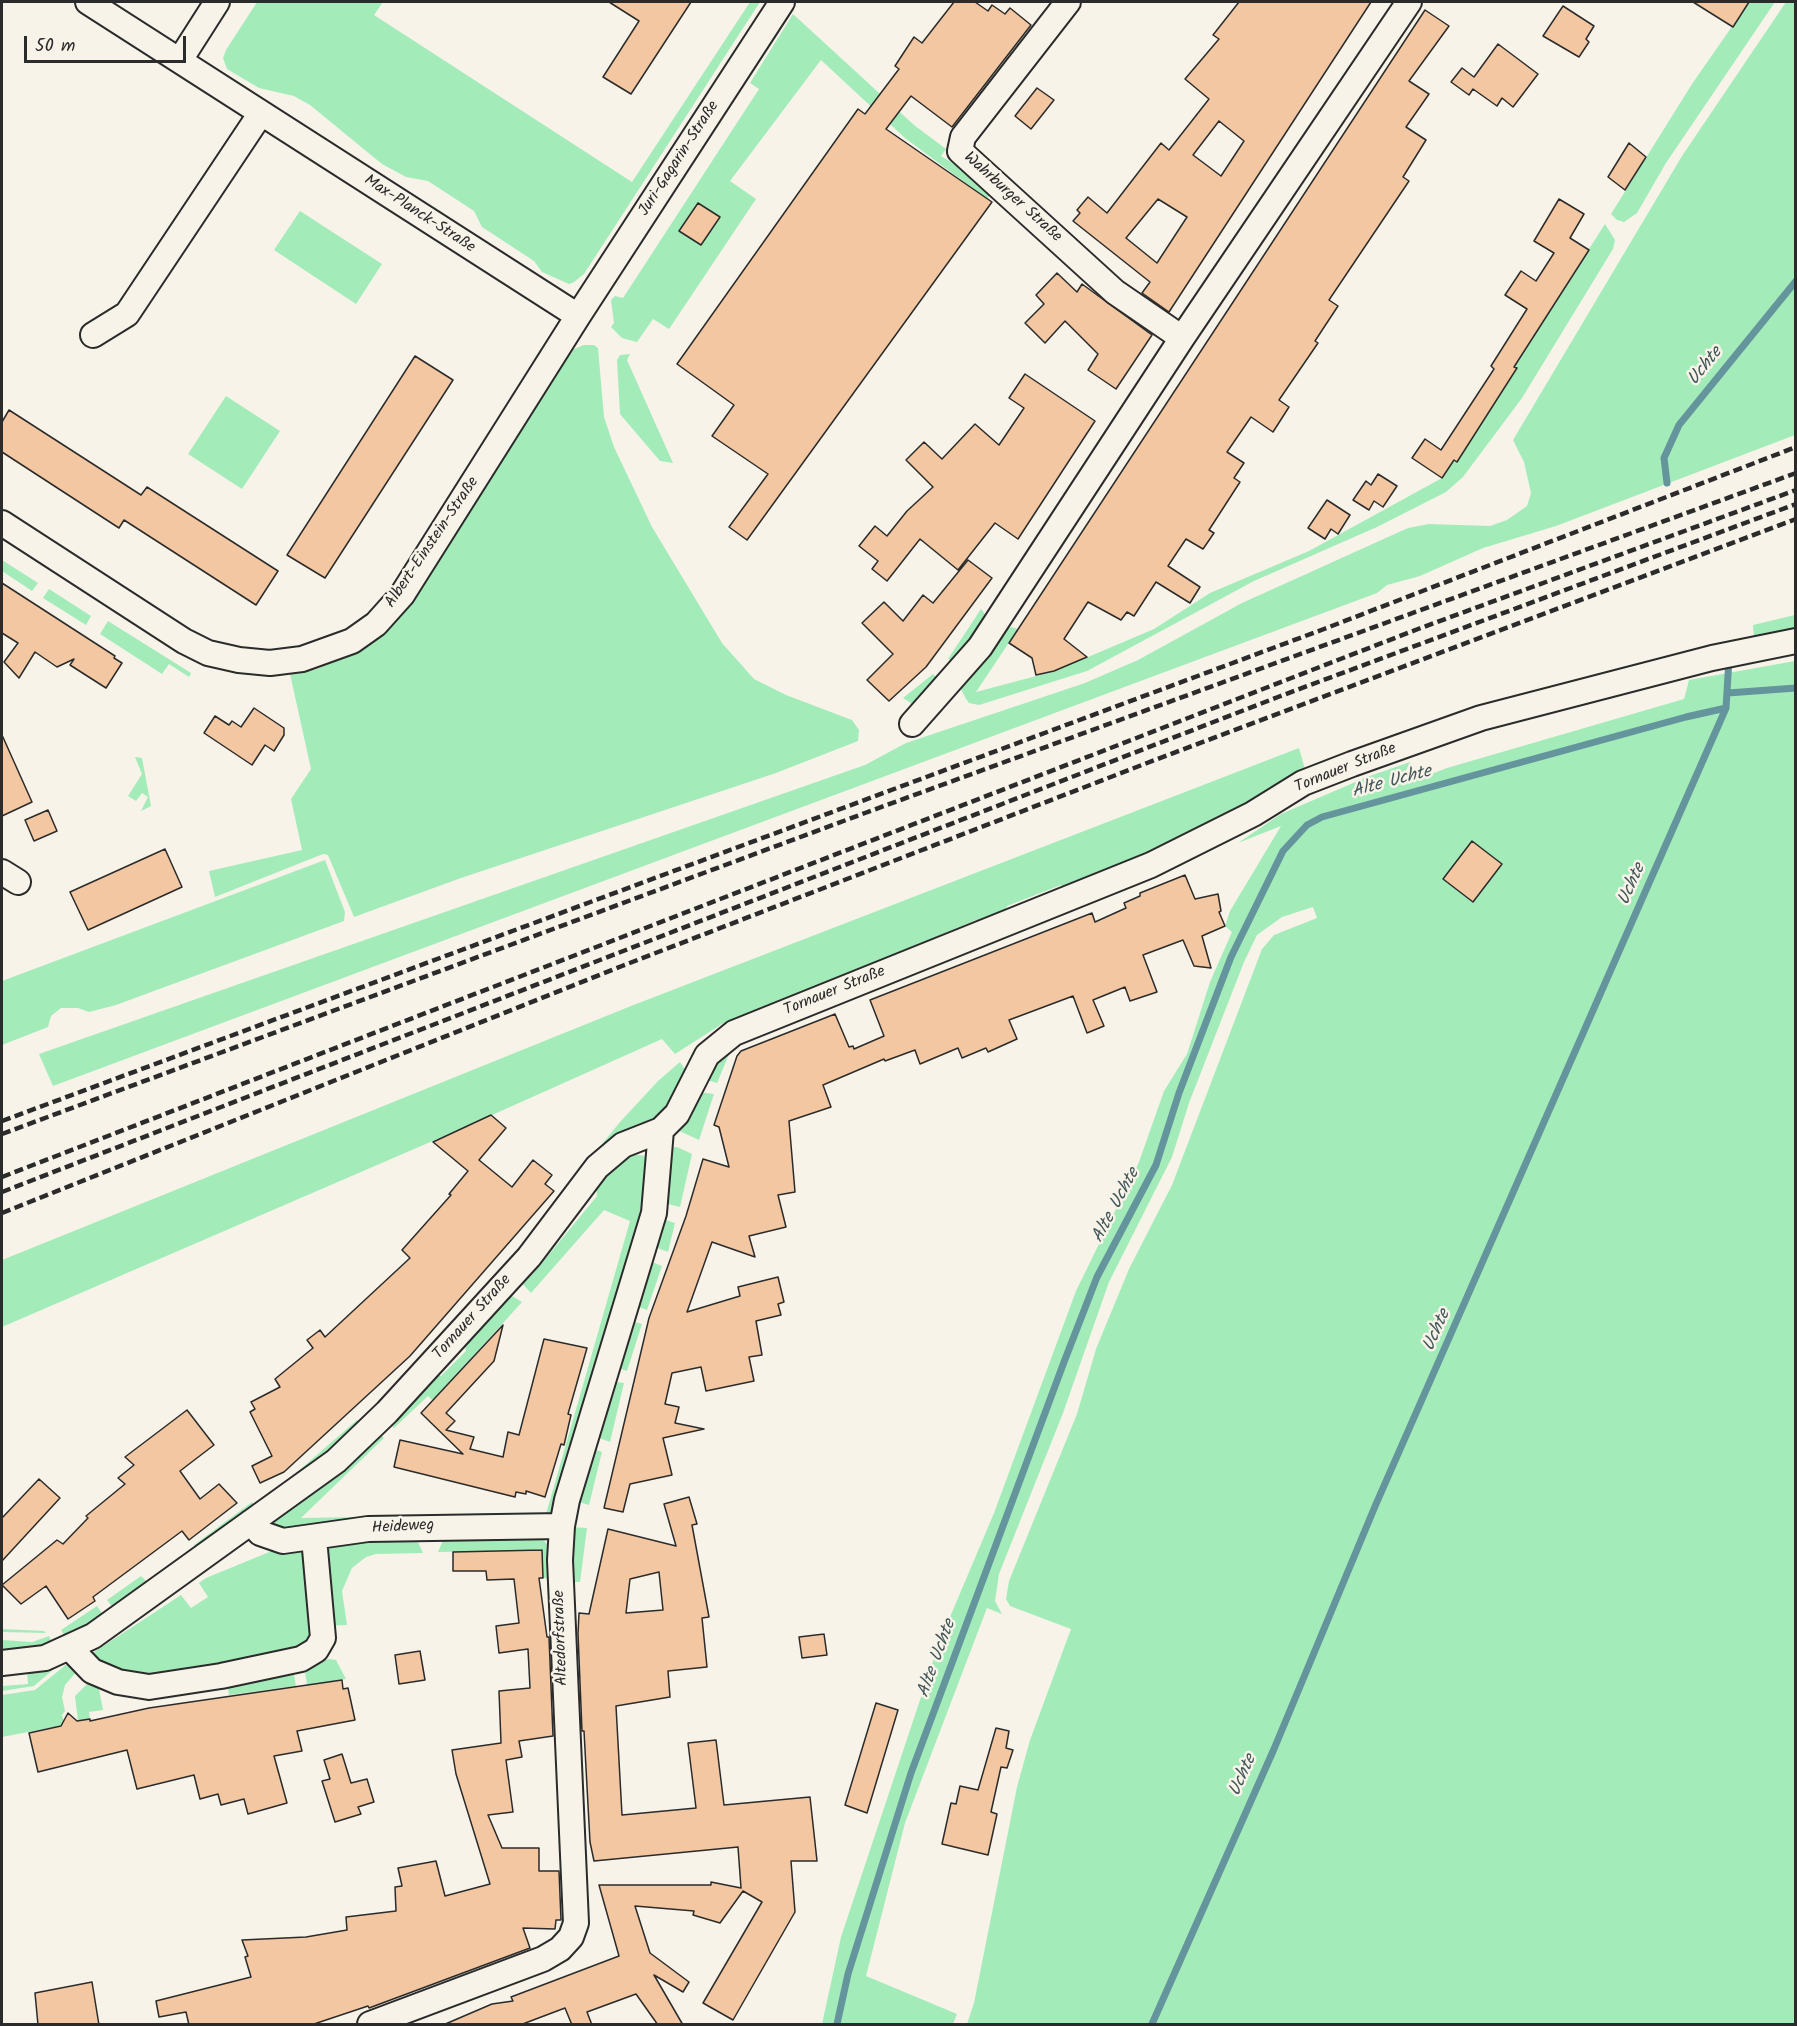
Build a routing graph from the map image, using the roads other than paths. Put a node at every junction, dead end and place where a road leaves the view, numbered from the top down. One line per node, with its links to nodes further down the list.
1 (88, 2): 6 (street, Max-Planck-Straße)
2 (217, 2): 6 (street)
3 (782, 2): 8 (street, Juri-Gagarin-Straße)
4 (1068, 2): 10 (street, Wahrburger Straße)
5 (1409, 2): 10 (street)
6 (180, 60): 7 (street, Max-Planck-Straße)
7 (261, 113): 8 (street, Max-Planck-Straße); 9 (street)
8 (578, 316): 11 (street, Albert-Einstein-Straße)
9 (93, 335)
10 (1182, 338): 13 (street)
11 (2, 524)
12 (1796, 641): 14 (street, Tornauer Straße)
13 (912, 724)
14 (660, 1130): 15 (street, Tornauer Straße); 16 (street, Altedorfstraße)
15 (251, 1522): 17 (street, Heideweg); 18 (street, Tornauer Straße)
16 (562, 1526): 17 (street, Heideweg); 20 (street, Altedorfstraße)
17 (314, 1538): 18 (street)
18 (70, 1648): 19 (street, Tornauer Straße)
19 (2, 1663)
20 (370, 2025)

